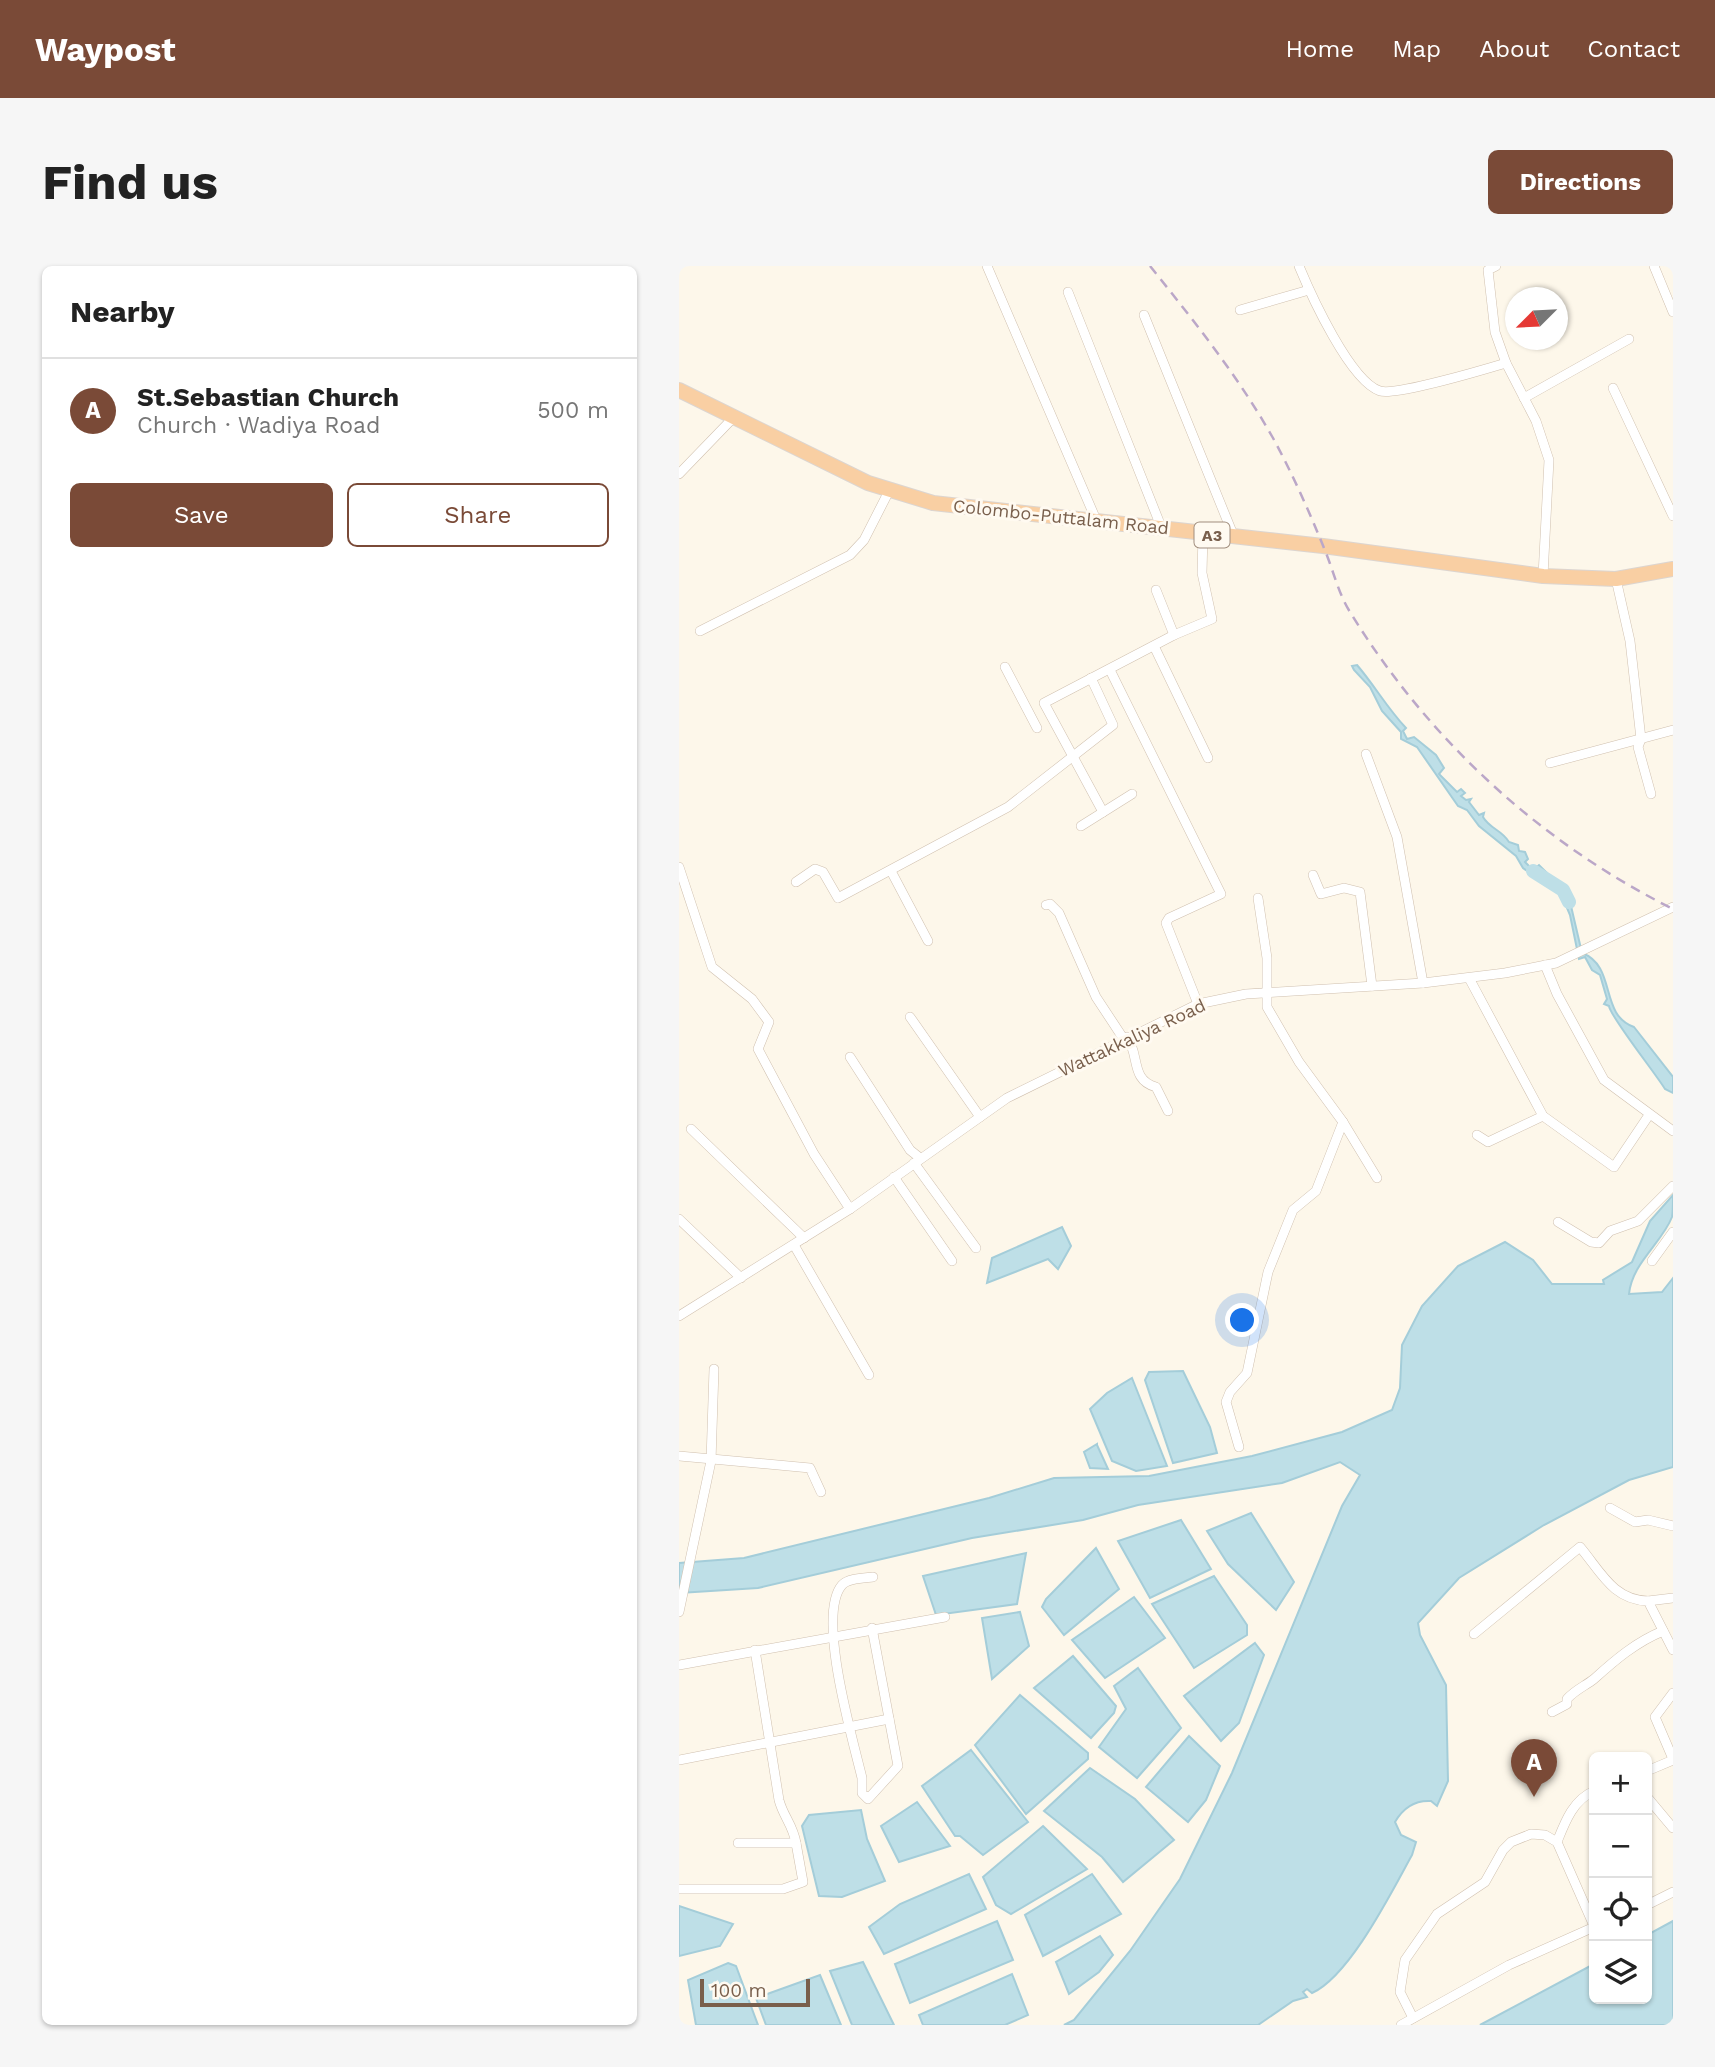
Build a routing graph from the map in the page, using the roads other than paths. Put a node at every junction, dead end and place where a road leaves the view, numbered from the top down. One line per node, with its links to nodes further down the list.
1 (987, 266): 19 (street)
2 (1299, 266): 5 (street)
3 (1496, 266): 11 (street)
4 (1654, 266): 8 (street)
5 (1309, 290): 7 (street); 11 (street)
6 (1068, 292): 20 (street)
7 (1240, 310)
8 (1673, 312)
9 (1144, 315): 22 (street)
10 (1629, 339): 14 (street)
11 (1506, 363): 14 (street)
12 (1613, 388): 18 (street)
13 (679, 390): 15 (highway, Colombo-Puttalam Road / A3)
14 (1524, 398): 24 (street)
15 (734, 418): 16 (street); 17 (highway, Colombo-Puttalam Road / A3)
16 (679, 474)
17 (889, 491): 19 (highway, Colombo-Puttalam Road / A3); 27 (street)
18 (1673, 516)
19 (1097, 522): 20 (highway, Colombo-Puttalam Road / A3)
20 (1162, 528): 21 (highway, Colombo-Puttalam Road / A3)
21 (1203, 534): 22 (highway, Colombo-Puttalam Road / A3); 28 (street)
22 (1234, 537): 24 (highway, Colombo-Puttalam Road / A3)
23 (1673, 569): 25 (highway, Colombo-Puttalam Road / A3)
24 (1543, 576): 25 (highway, Colombo-Puttalam Road / A3)
25 (1616, 579): 37 (street)
26 (1156, 590): 28 (street)
27 (700, 631)
28 (1174, 635): 29 (street)
29 (1154, 646): 31 (street); 40 (street)
30 (1005, 667): 34 (street)
31 (1110, 670): 32 (street); 59 (street)
32 (1091, 678): 33 (street); 39 (street)
33 (1044, 703): 34 (street); 39 (street)
34 (1028, 711): 35 (street)
35 (1037, 728)
36 (1673, 730): 37 (street)
37 (1641, 739): 41 (street); 43 (street)
38 (1366, 754): 56 (street)
39 (1073, 757): 44 (street); 47 (street)
40 (1209, 758)
41 (1550, 763)
42 (1132, 794): 44 (street)
43 (1651, 794)
44 (1103, 812): 45 (street)
45 (1081, 826)
46 (679, 867): 75 (street)
47 (891, 870): 49 (street); 53 (street)
48 (1313, 875): 57 (street)
49 (796, 882)
50 (1258, 898): 58 (street)
51 (1046, 905): 61 (street)
52 (1671, 909): 54 (street, Wattakkaliya Road)
53 (928, 941)
54 (1545, 965): 55 (street, Wattakkaliya Road); 65 (street)
55 (1469, 978): 56 (street, Wattakkaliya Road); 64 (street)
56 (1423, 983): 57 (street, Wattakkaliya Road)
57 (1372, 986): 58 (street, Wattakkaliya Road)
58 (1268, 994): 59 (street, Wattakkaliya Road); 67 (street)
59 (1198, 1004): 61 (street, Wattakkaliya Road)
60 (910, 1017): 66 (street)
61 (1125, 1037): 63 (street); 66 (street, Wattakkaliya Road)
62 (850, 1057): 71 (street)
63 (1168, 1111)
64 (1543, 1115): 65 (street); 70 (street)
65 (1649, 1115): 69 (street)
66 (980, 1117): 71 (street, Wattakkaliya Road)
67 (1343, 1122): 73 (street); 88 (street)
68 (691, 1129): 79 (street)
69 (1673, 1131)
70 (1478, 1135)
71 (917, 1160): 72 (street, Wattakkaliya Road); 81 (street)
72 (894, 1177): 75 (street, Wattakkaliya Road); 82 (street)
73 (1377, 1178)
74 (1673, 1186): 77 (street)
75 (851, 1209): 79 (street, Wattakkaliya Road)
76 (679, 1219): 84 (street)
77 (1558, 1222)
78 (1673, 1232): 83 (street)
79 (804, 1238): 80 (street, Wattakkaliya Road)
80 (794, 1245): 84 (street, Wattakkaliya Road); 87 (street)
81 (976, 1248)
82 (952, 1261)
83 (1652, 1261)
84 (741, 1278): 85 (street, Wattakkaliya Road)
85 (679, 1316)
86 (714, 1369): 90 (street)
87 (869, 1375)
88 (1239, 1447)
89 (679, 1456): 90 (street)
90 (711, 1461): 91 (street); 97 (street)
91 (821, 1492)
92 (1610, 1508): 93 (street)
93 (1673, 1526)
94 (873, 1577): 102 (street)
95 (1673, 1598): 96 (street)
96 (1648, 1601): 100 (street); 101 (street)
97 (679, 1612)
98 (945, 1616): 99 (street)
99 (872, 1628): 102 (street); 108 (street)
100 (1663, 1631): 104 (street); 107 (street)
101 (1474, 1634)
102 (831, 1636): 103 (street); 109 (street)
103 (755, 1650): 105 (street); 110 (street)
104 (1673, 1650)
105 (679, 1665)
106 (1673, 1693): 111 (street)
107 (1552, 1712)
108 (890, 1719): 109 (street); 109 (street)
109 (851, 1728): 110 (street)
110 (768, 1742): 112 (street); 118 (street)
111 (1673, 1759): 113 (street)
112 (679, 1760)
113 (1652, 1769)
114 (1589, 1793): 119 (street)
115 (1652, 1803): 116 (street)
116 (1673, 1828)
117 (738, 1843): 118 (street)
118 (796, 1843): 120 (street)
119 (1557, 1843): 123 (street); 125 (street)
120 (679, 1889)
121 (1673, 1892): 122 (street)
122 (1652, 1902)
123 (1589, 1915)
124 (1589, 1928): 125 (street)
125 (1413, 2018): 126 (street)
126 (1401, 2025)

